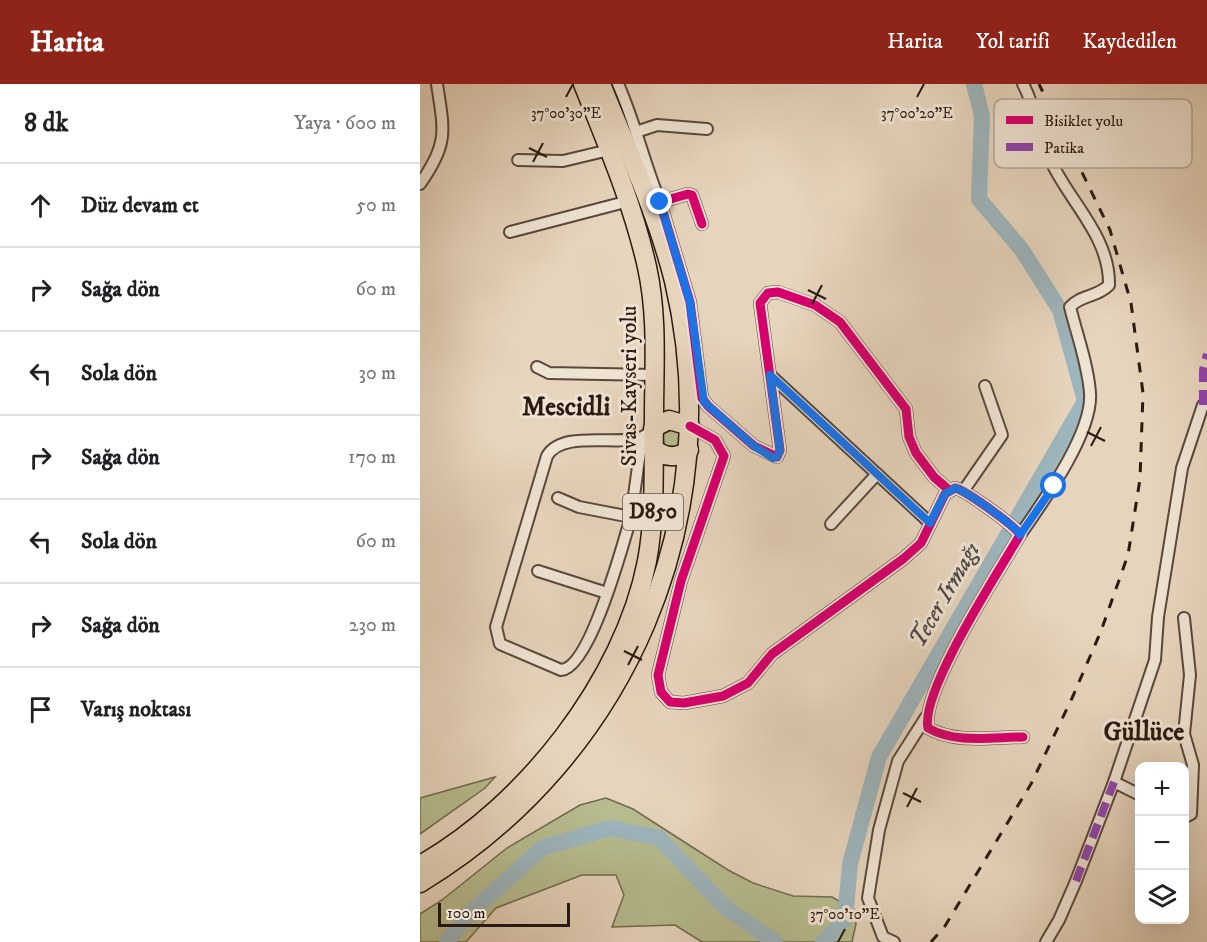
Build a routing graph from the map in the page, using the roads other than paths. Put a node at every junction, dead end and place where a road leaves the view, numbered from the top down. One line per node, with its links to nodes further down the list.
1 (437, 84): 12 (street)
2 (583, 84): 9 (highway, Sivas-Kayseri yolu / D850)
3 (601, 84): 14 (highway, D850)
4 (618, 84): 8 (street)
5 (1023, 84): 6 (street)
6 (1031, 99)
7 (707, 129): 8 (street)
8 (636, 132): 14 (street)
9 (609, 150): 10 (street); 13 (highway, Sivas-Kayseri yolu / D850)
10 (518, 160)
11 (1056, 168): 33 (street)
12 (420, 184)
13 (629, 201): 16 (street); 18 (highway, Sivas-Kayseri yolu / D850)
14 (655, 203): 15 (street); 19 (street); 22 (highway, D850)
15 (702, 224)
16 (510, 232)
17 (537, 367): 18 (street)
18 (654, 375): 23 (highway, Sivas-Kayseri yolu / D850)
19 (770, 375): 26 (street); 27 (street)
20 (985, 386): 28 (street)
21 (1203, 405): 39 (street)
22 (690, 426): 23 (highway); 24 (street); 25 (highway, D850)
23 (649, 438): 25 (highway); 30 (street); 35 (street); 42 (highway, Sivas-Kayseri yolu / D850)
24 (715, 440): 25 (street); 31 (street)
25 (689, 450): 43 (highway, D850)
26 (877, 474): 31 (street); 32 (street)
27 (949, 490): 28 (street); 31 (street)
28 (964, 490): 33 (street)
29 (558, 498): 30 (street)
30 (631, 517): 35 (street)
31 (930, 523)
32 (831, 524)
33 (1018, 532): 37 (street)
34 (538, 571): 35 (street)
35 (607, 592)
36 (1184, 618): 41 (street)
37 (926, 717): 38 (street); 44 (street)
38 (1023, 737)
39 (1114, 782): 40 (street); 45 (street)
40 (1135, 792)
41 (1188, 816)
42 (420, 865)
43 (420, 883)
44 (894, 942)
45 (1046, 942)

